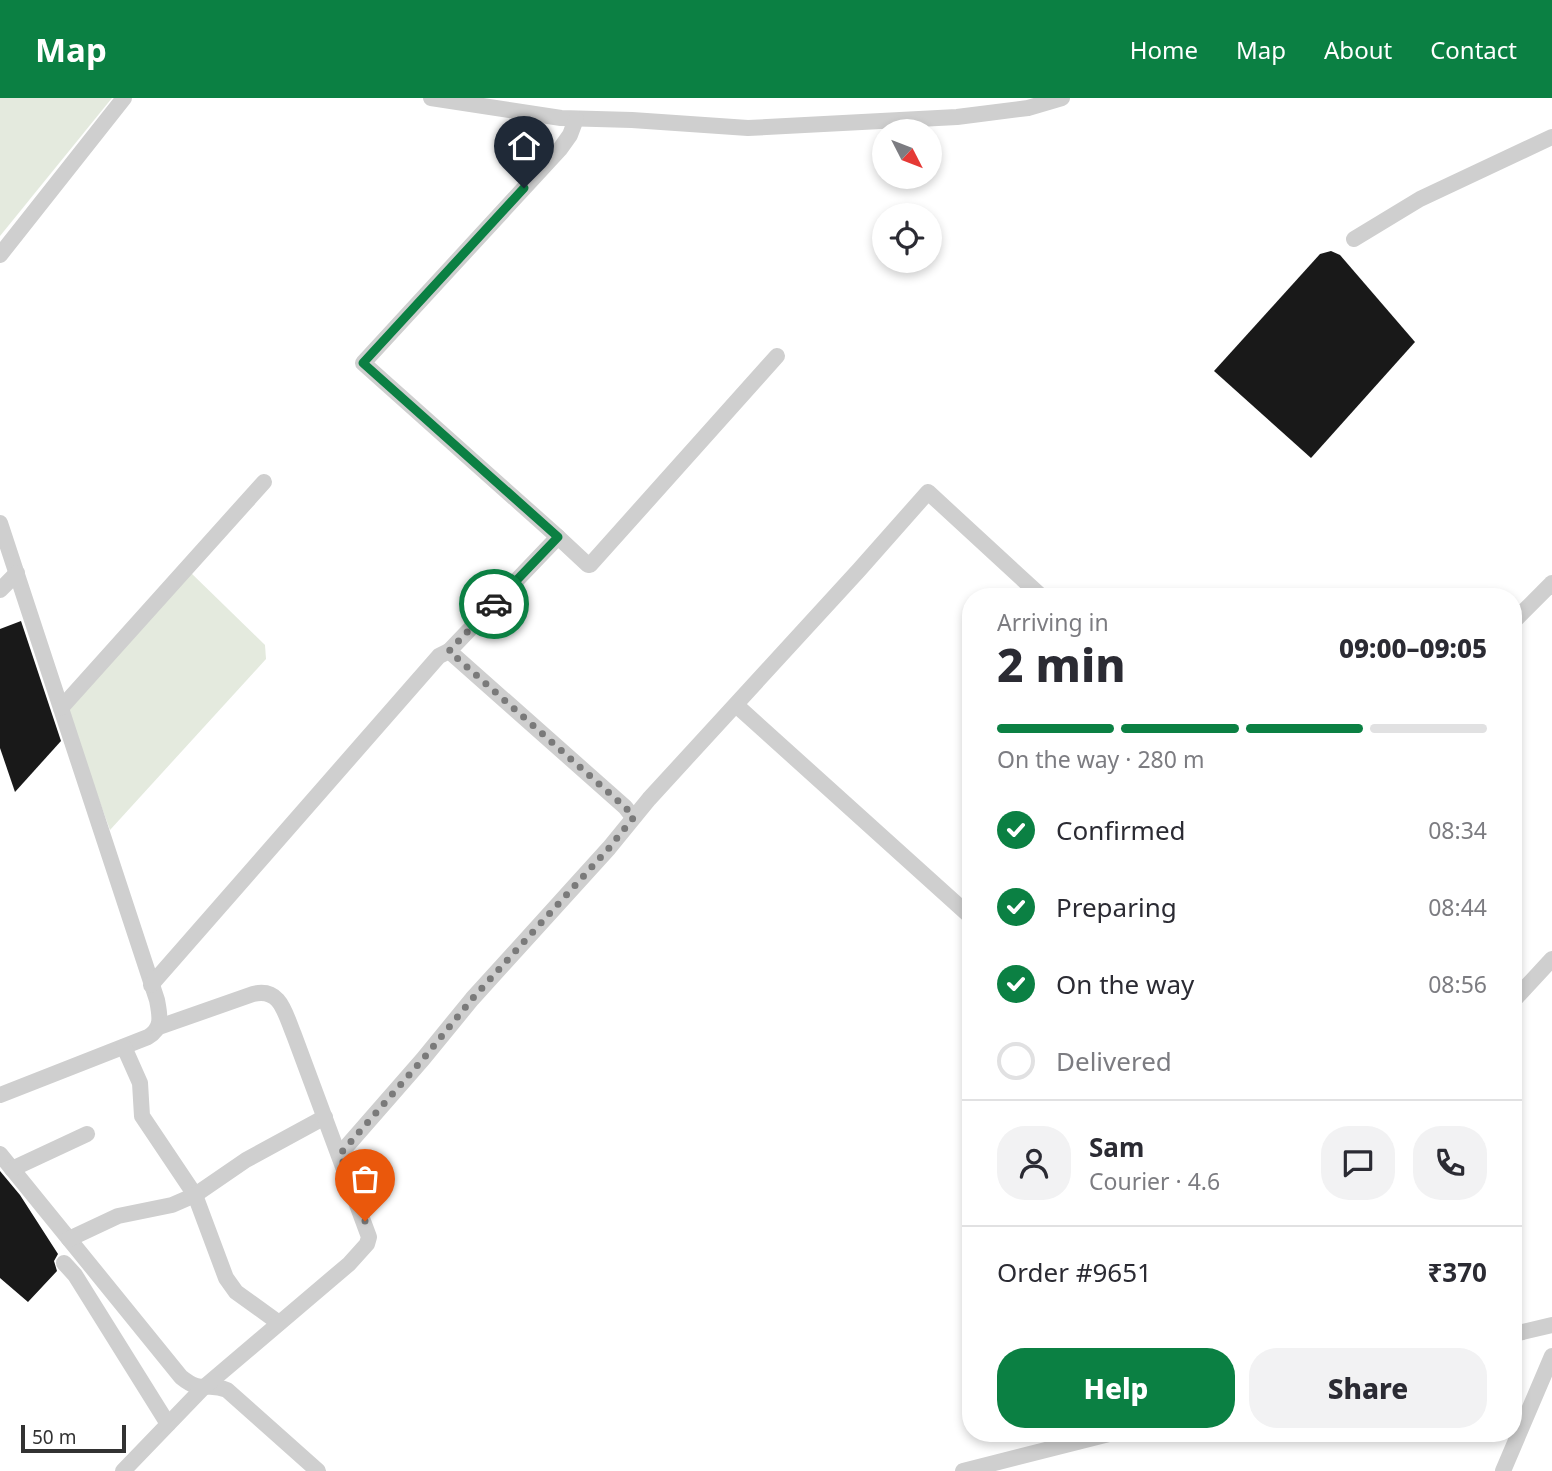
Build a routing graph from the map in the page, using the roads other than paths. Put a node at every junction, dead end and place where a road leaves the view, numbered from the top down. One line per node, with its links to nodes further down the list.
1 (124, 98): 7 (street)
2 (431, 98): 4 (street)
3 (1062, 98): 4 (street)
4 (576, 119): 11 (street)
5 (1552, 137): 6 (street)
6 (1354, 239)
7 (0, 255)
8 (777, 356): 11 (street)
9 (264, 482): 19 (street)
10 (0, 523): 12 (street)
11 (558, 537): 17 (street)
12 (17, 573): 15 (street); 19 (street)
13 (1552, 583): 16 (street)
14 (1032, 588): 18 (street)
15 (0, 590)
16 (1522, 613)
17 (449, 651): 20 (street); 23 (street)
18 (736, 705): 20 (street); 21 (street)
19 (61, 708): 23 (street)
20 (634, 817): 31 (street)
21 (962, 909)
22 (1552, 958): 24 (street)
23 (152, 985): 25 (street)
24 (1522, 991)
25 (159, 1027): 26 (street); 28 (street)
26 (124, 1047): 27 (street); 33 (street)
27 (0, 1096)
28 (325, 1117): 31 (street); 33 (street)
29 (87, 1134): 32 (street)
30 (0, 1154): 32 (street)
31 (340, 1154): 36 (street)
32 (12, 1169): 34 (street)
33 (195, 1195): 34 (street); 36 (street)
34 (69, 1239): 40 (street)
35 (64, 1263): 41 (street)
36 (279, 1323): 40 (street)
37 (1552, 1325): 38 (street)
38 (1522, 1333)
39 (1552, 1356): 42 (street)
40 (204, 1388): 41 (street); 46 (street)
41 (168, 1424): 45 (street)
42 (1522, 1426)
43 (1077, 1442): 47 (street)
44 (1515, 1442): 48 (street)
45 (123, 1471)
46 (318, 1471)
47 (963, 1471)
48 (1503, 1471)

